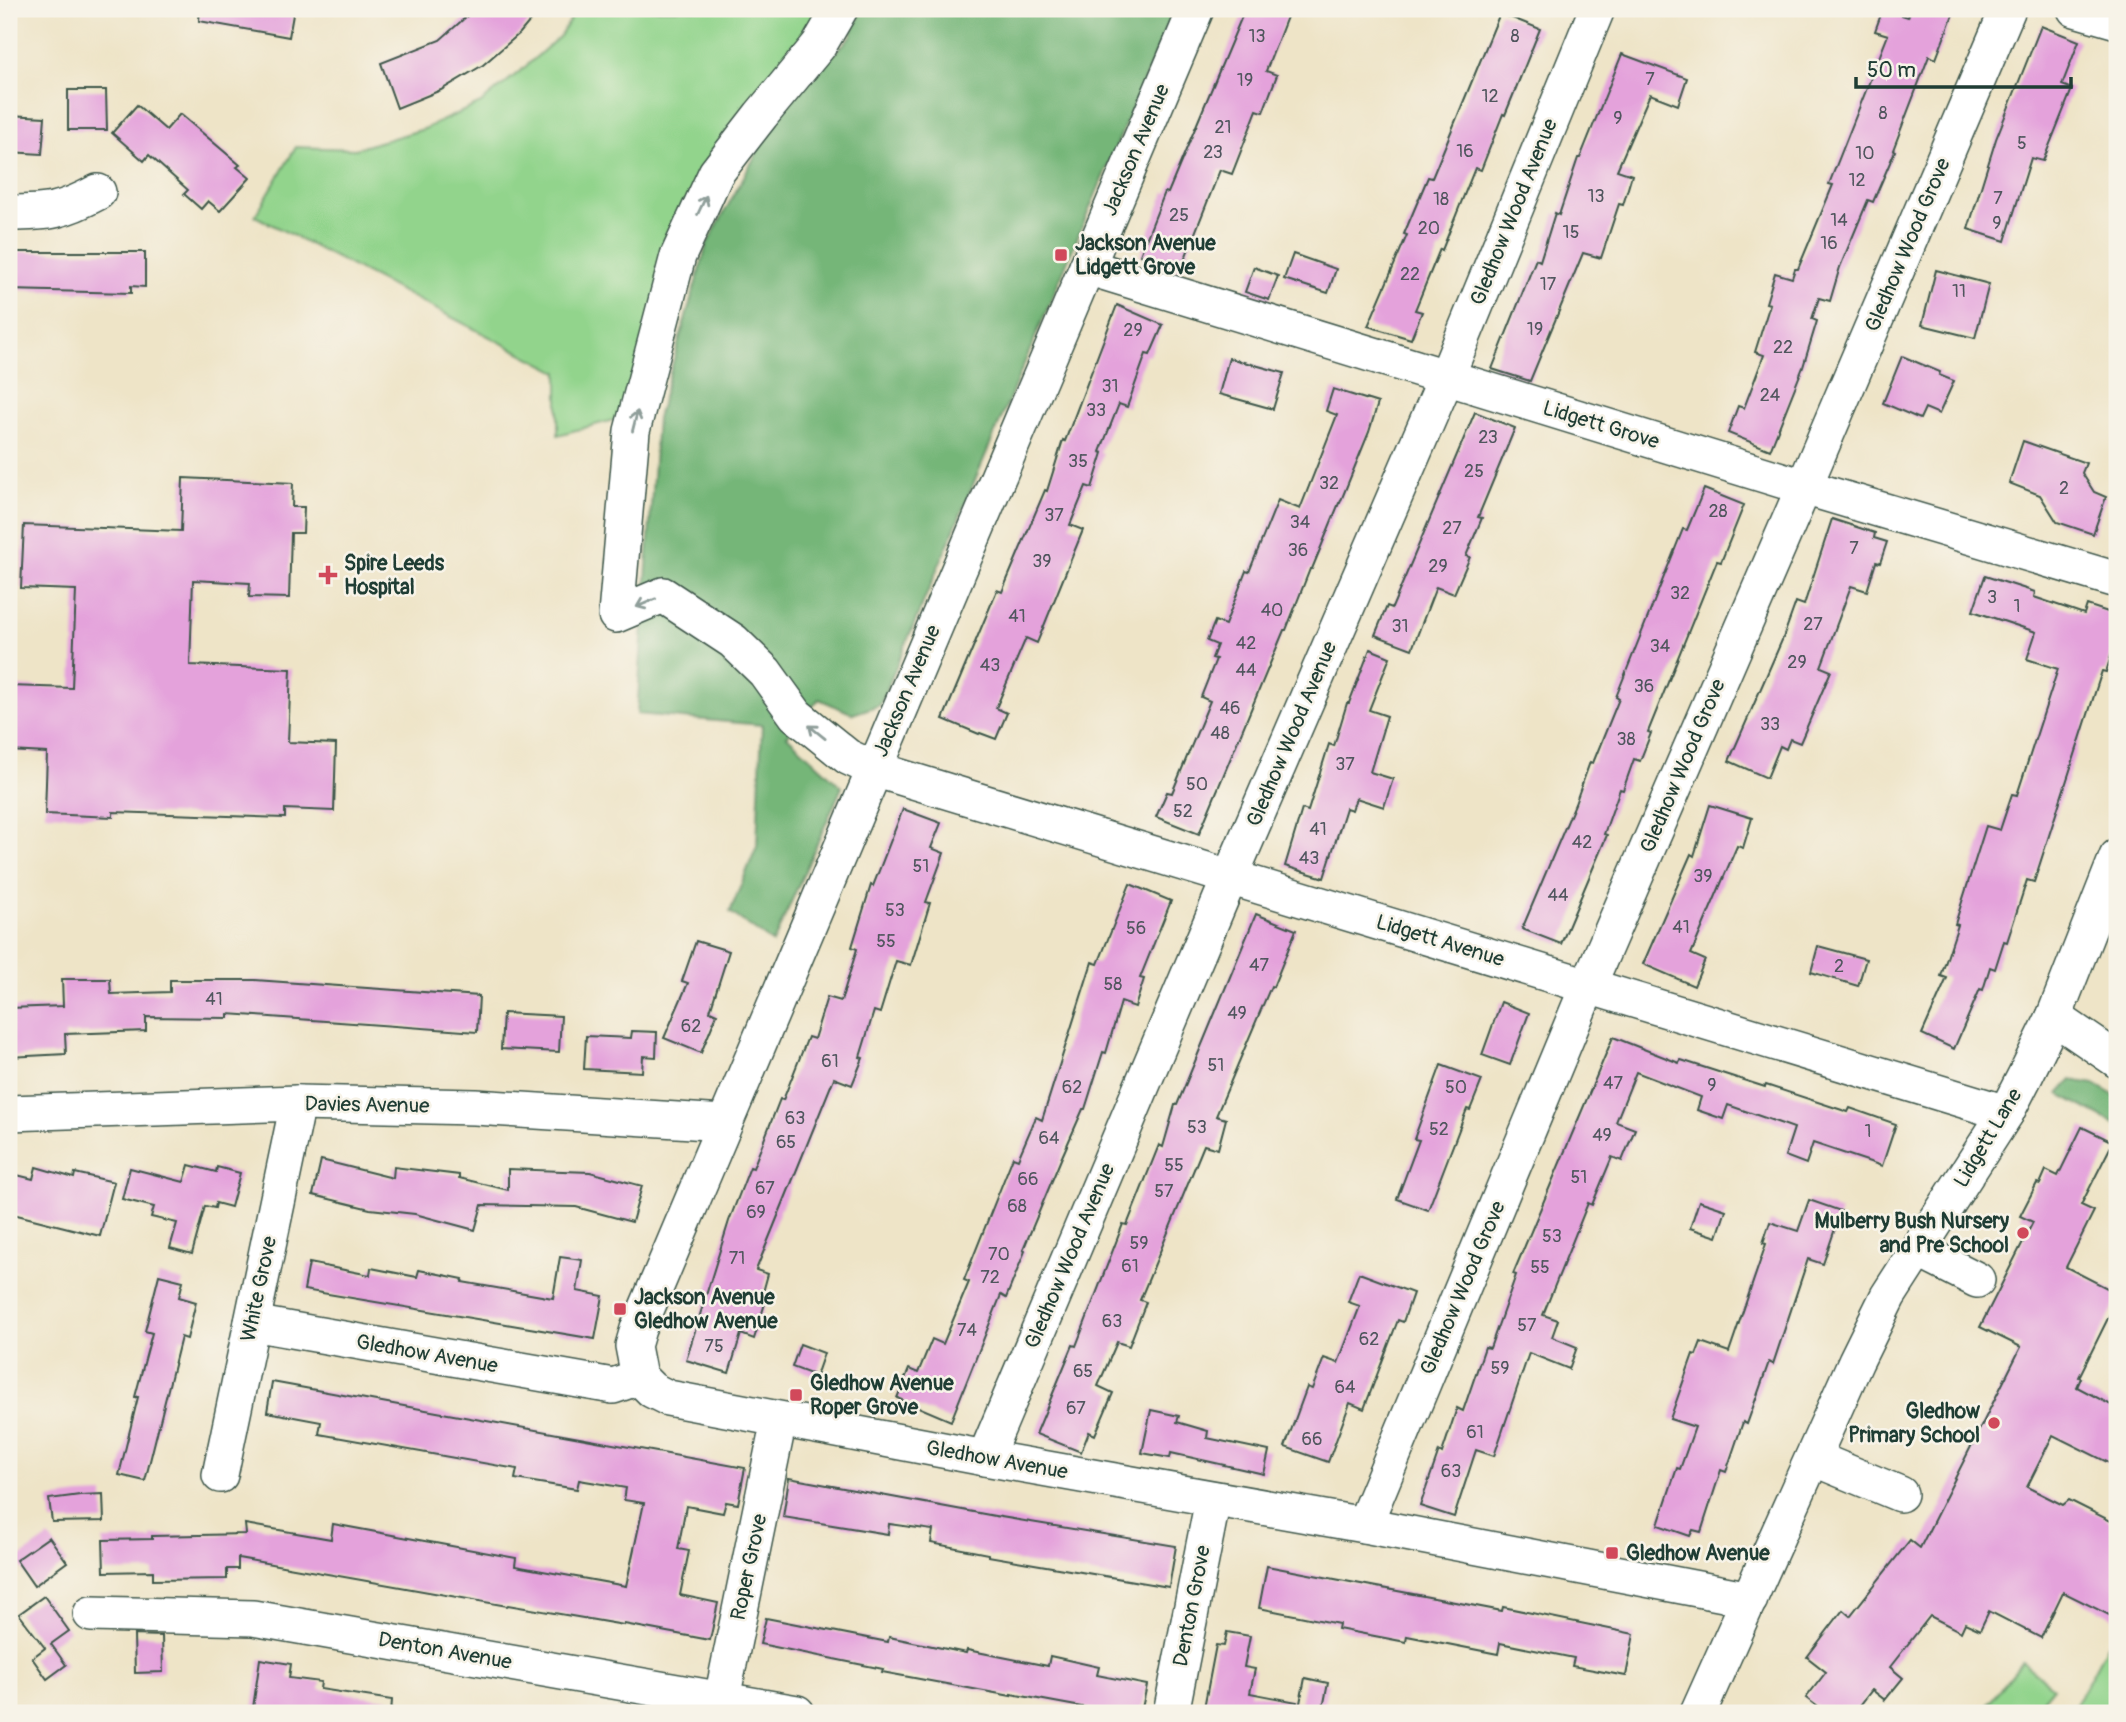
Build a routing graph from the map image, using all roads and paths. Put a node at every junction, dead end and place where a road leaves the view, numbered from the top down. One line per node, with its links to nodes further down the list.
1 (839, 9): 13 (street, Lidgett Avenue, one-way to 1)
2 (1196, 9): 9 (street, Jackson Avenue)
3 (1597, 9): 10 (street, Gledhow Wood Avenue)
4 (2008, 9): 11 (street, Gledhow Wood Grove)
5 (2075, 9): 6 (street)
6 (2117, 21)
7 (98, 192): 8 (street)
8 (9, 213)
9 (1087, 267): 10 (street, Lidgett Grove); 13 (street, Jackson Avenue)
10 (1446, 378): 11 (street, Lidgett Grove); 15 (street, Gledhow Wood Avenue)
11 (1804, 487): 12 (street, Lidgett Grove); 16 (street, Gledhow Wood Grove)
12 (2117, 580)
13 (874, 769): 15 (street, Lidgett Avenue); 22 (street, Jackson Avenue)
14 (2117, 857): 17 (street, Lidgett Lane)
15 (1230, 877): 16 (street, Lidgett Avenue); 28 (street, Gledhow Wood Avenue)
16 (1588, 986): 21 (street, Lidgett Avenue); 33 (street, Gledhow Wood Grove)
17 (2053, 1017): 18 (street); 21 (street, Lidgett Lane)
18 (2117, 1059)
19 (298, 1103): 20 (street, Davies Avenue); 22 (street, Davies Avenue); 25 (street, White Grove)
20 (9, 1113)
21 (2006, 1113): 23 (street, Lidgett Lane)
22 (724, 1123): 26 (street, Jackson Avenue)
23 (1918, 1250): 24 (street); 29 (street, Lidgett Lane)
24 (1977, 1280)
25 (252, 1324): 26 (street, Gledhow Avenue); 30 (street, White Grove)
26 (639, 1377): 27 (street, Gledhow Avenue)
27 (779, 1420): 28 (street, Gledhow Avenue); 36 (street, Roper Grove)
28 (985, 1458): 32 (street, Gledhow Avenue)
29 (1813, 1458): 31 (street); 34 (street, Lidgett Lane)
30 (220, 1475)
31 (1900, 1494)
32 (1213, 1499): 33 (street, Gledhow Avenue); 38 (street, Denton Grove)
33 (1364, 1525): 34 (street, Gledhow Avenue)
34 (1750, 1599): 39 (street, Lidgett Lane)
35 (91, 1614): 36 (street, Denton Avenue)
36 (720, 1706): 37 (street, Denton Avenue)
37 (797, 1713)
38 (1171, 1713)
39 (1698, 1713)

